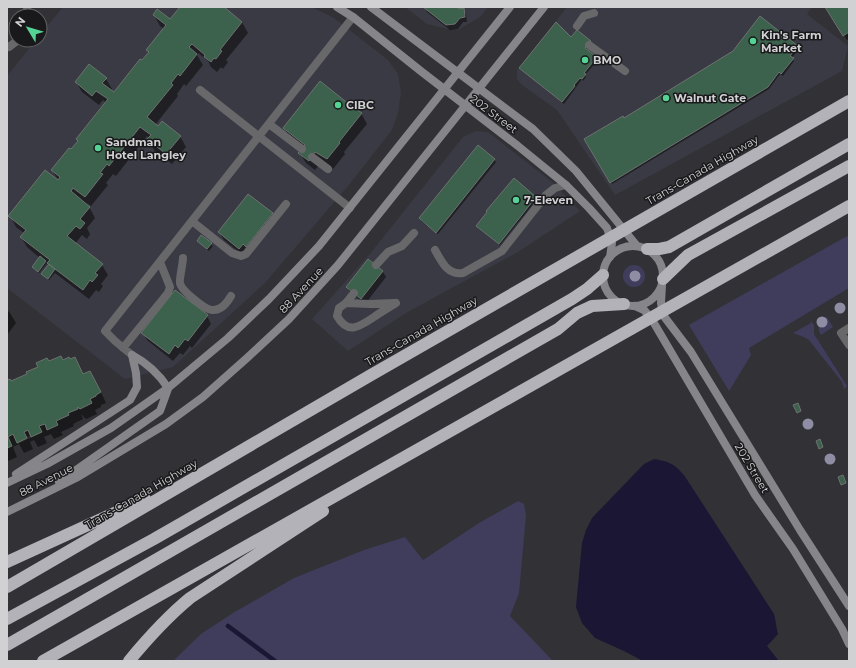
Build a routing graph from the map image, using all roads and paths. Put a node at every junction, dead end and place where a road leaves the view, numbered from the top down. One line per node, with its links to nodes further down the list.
1 (337, 7): 6 (main road, 202 Street)
2 (371, 7): 10 (main road, 202 Street)
3 (510, 7): 10 (main road, 88 Avenue)
4 (544, 7): 11 (main road, 88 Avenue)
5 (594, 12): 7 (lane)
6 (353, 17): 12 (main road, 202 Street); 16 (lane)
7 (576, 26)
8 (589, 45): 9 (lane)
9 (625, 71)
10 (458, 72): 11 (main road, 202 Street); 12 (main road, 88 Avenue)
11 (479, 88): 15 (main road, 88 Avenue); 29 (main road, 202 Street)
12 (444, 89): 15 (main road, 202 Street); 26 (main road, 88 Avenue)
13 (200, 90): 17 (lane)
14 (849, 100): 47 (highway, Trans-Canada Highway)
15 (466, 106): 23 (main road, 202 Street); 50 (main road, 88 Avenue)
16 (269, 124): 17 (lane); 19 (lane)
17 (259, 137): 26 (lane); 27 (lane)
18 (849, 144): 29 (highway)
19 (302, 149)
20 (312, 157): 22 (lane)
21 (849, 166): 36 (highway)
22 (328, 169)
23 (566, 185): 30 (lane); 31 (main road, 202 Street)
24 (286, 204): 27 (lane)
25 (849, 206): 46 (highway)
26 (350, 208): 45 (main road, 88 Avenue)
27 (192, 221): 33 (lane)
28 (414, 233): 34 (lane)
29 (642, 247): 31 (main road); 36 (main road)
30 (435, 250)
31 (610, 257): 35 (main road)
32 (183, 258): 38 (lane)
33 (160, 262): 43 (lane); 43 (lane)
34 (376, 265)
35 (604, 274): 40 (main road); 55 (highway)
36 (662, 282): 40 (main road); 54 (main road, 202 Street)
37 (354, 293): 39 (lane)
38 (232, 296)
39 (346, 303): 39 (lane)
40 (629, 305): 56 (main road, 202 Street); 57 (highway)
41 (849, 328): 42 (lane)
42 (849, 345)
43 (123, 348): 44 (lane)
44 (132, 355): 45 (main road); 48 (main road)
45 (168, 388): 49 (main road, 88 Avenue); 50 (main road)
46 (421, 448): 58 (highway); 59 (highway)
47 (212, 468): 52 (highway); 53 (highway, Trans-Canada Highway)
48 (7, 479)
49 (7, 483)
50 (38, 496): 51 (main road, 88 Avenue)
51 (7, 512)
52 (7, 562)
53 (7, 587)
54 (849, 606)
55 (7, 619)
56 (849, 644)
57 (7, 645)
58 (43, 661)
59 (129, 661)

